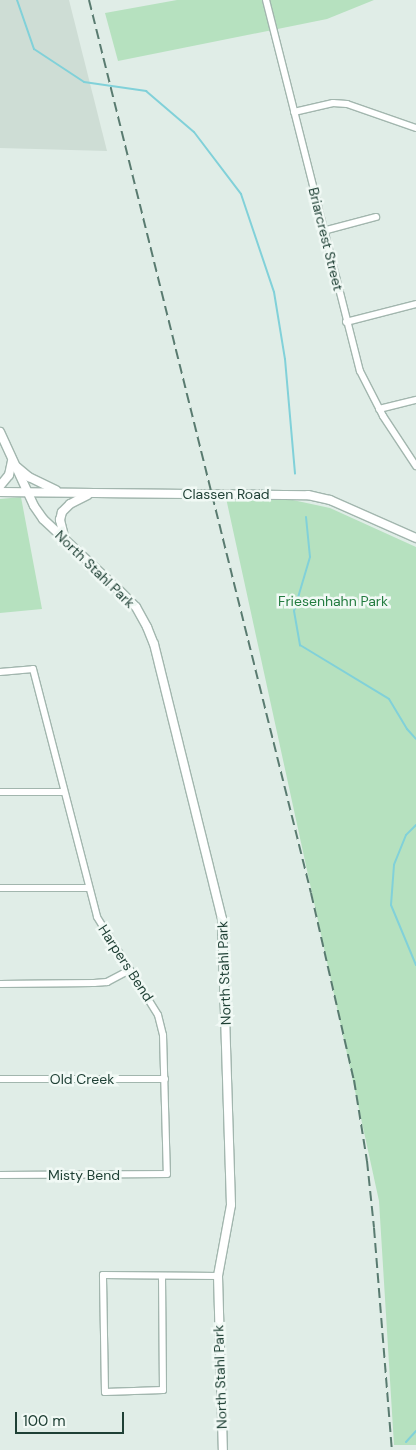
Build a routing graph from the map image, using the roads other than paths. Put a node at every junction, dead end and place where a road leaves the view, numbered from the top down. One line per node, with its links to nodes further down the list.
1 (266, 0): 2 (street, Briarcrest Street)
2 (294, 112): 3 (street); 5 (street, Briarcrest Street)
3 (416, 128)
4 (376, 217): 5 (street)
5 (323, 230): 7 (street, Briarcrest Street)
6 (416, 304): 7 (street)
7 (346, 322): 9 (street, Briarcrest Street)
8 (416, 400): 9 (street)
9 (379, 409): 12 (street, Briarcrest Street)
10 (0, 432): 11 (street, North Stahl Park)
11 (13, 462): 13 (street); 15 (street, North Stahl Park); 16 (street)
12 (416, 466)
13 (0, 486)
14 (0, 492): 15 (street, Classen Road)
15 (27, 492): 16 (street, Classen Road); 19 (street, North Stahl Park)
16 (62, 492): 17 (street, Classen Road)
17 (90, 494): 18 (street, Classen Road); 19 (street)
18 (416, 538)
19 (64, 540): 32 (street, North Stahl Park)
20 (0, 672): 22 (street, Harpers Bend)
21 (0, 792): 22 (street)
22 (64, 792): 24 (street, Harpers Bend)
23 (0, 888): 24 (street)
24 (88, 888): 25 (street, Harpers Bend)
25 (130, 970): 26 (street); 28 (street, Harpers Bend)
26 (0, 984)
27 (0, 1079): 28 (street, Old Creek)
28 (165, 1079): 29 (street, Harpers Bend)
29 (167, 1174): 30 (street, Misty Bend)
30 (0, 1175)
31 (162, 1276): 31 (street); 32 (street)
32 (218, 1276): 33 (street, North Stahl Park)
33 (223, 1450)

